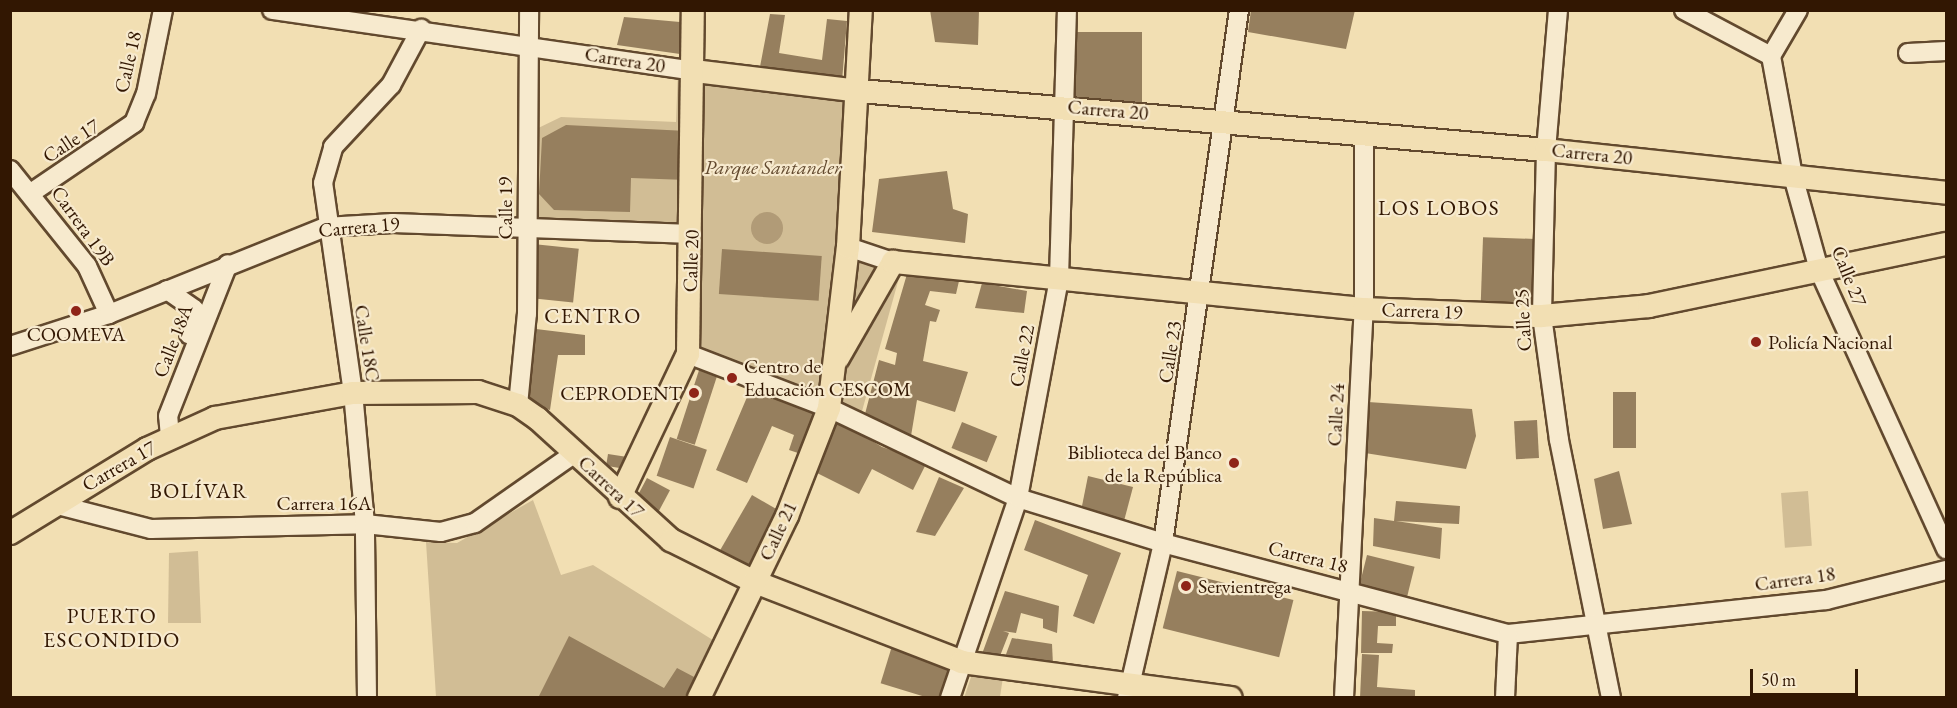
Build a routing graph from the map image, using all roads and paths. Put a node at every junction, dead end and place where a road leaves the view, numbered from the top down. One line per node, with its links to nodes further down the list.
1 (163, 10): 21 (street, Calle 18)
2 (272, 10): 11 (street, Carrera 20)
3 (529, 10): 13 (street, Calle 19)
4 (693, 10): 17 (main road, Calle 20)
5 (861, 10): 18 (main road, Calle 21)
6 (1067, 10): 19 (street, Calle 22)
7 (1239, 10): 20 (street, Calle 23)
8 (1558, 10): 23 (street, Calle 25)
9 (1684, 10): 16 (street)
10 (1798, 10): 16 (street)
11 (332, 14): 12 (street, Carrera 20)
12 (421, 29): 13 (street, Carrera 20); 29 (street, Calle 18C)
13 (529, 45): 17 (street, Carrera 20); 28 (street, Calle 19)
14 (1947, 51): 15 (street)
15 (1908, 53)
16 (1770, 56): 25 (street, Calle 27)
17 (694, 71): 18 (main road, Carrera 20); 30 (main road, Calle 20)
18 (860, 91): 19 (main road, Carrera 20); 32 (main road, Calle 21)
19 (1065, 107): 20 (main road, Carrera 20); 36 (street, Calle 22)
20 (1222, 120): 22 (main road, Carrera 20); 38 (street, Calle 23)
21 (134, 123): 27 (street, Calle 17)
22 (1364, 135): 23 (main road, Carrera 20); 39 (street, Calle 24)
23 (1546, 150): 25 (main road, Carrera 20); 41 (street, Calle 25)
24 (10, 170): 27 (street, Carrera 19B)
25 (1793, 176): 26 (main road, Carrera 20); 35 (street, Calle 27)
26 (1947, 193)
27 (31, 194): 40 (street, Carrera 19B)
28 (527, 226): 29 (street, Carrera 19); 30 (street, Carrera 19); 46 (street, Calle 19)
29 (326, 227): 34 (street, Carrera 19); 45 (street, Calle 18C)
30 (692, 234): 43 (main road, Calle 20)
31 (1947, 244): 35 (main road, Carrera 19)
32 (848, 247): 33 (street); 44 (main road, Calle 21)
33 (893, 262): 36 (main road, Carrera 19); 44 (main road, Calle 21)
34 (228, 264): 37 (street, Carrera 19); 48 (street, Calle 18A)
35 (1819, 270): 41 (main road, Carrera 19); 57 (street, Calle 27)
36 (1059, 278): 38 (main road, Carrera 19); 52 (street, Calle 22)
37 (167, 290): 40 (street, Carrera 19); 49 (street, Calle 18A)
38 (1202, 293): 39 (main road, Carrera 19); 56 (street, Calle 23)
39 (1364, 309): 41 (main road, Carrera 19); 60 (street, Calle 24)
40 (109, 314): 42 (street, Carrera 19)
41 (1542, 316): 61 (street, Calle 25)
42 (10, 346)
43 (688, 354): 47 (street, Carrera 18); 51 (main road, Calle 20)
44 (838, 358): 47 (main road, Calle 21)
45 (353, 393): 46 (main road, Carrera 17); 48 (main road, Carrera 17); 54 (street, Calle 18C)
46 (518, 405): 50 (main road, Carrera 17)
47 (829, 408): 52 (street, Carrera 18); 59 (main road, Calle 21)
48 (170, 436): 49 (main road, Carrera 17)
49 (147, 449): 53 (main road, Carrera 17)
50 (575, 453): 51 (main road, Carrera 17); 54 (street, Carrera 16A)
51 (620, 497): 59 (main road, Carrera 17)
52 (1018, 498): 56 (street, Carrera 18); 63 (street, Calle 22)
53 (54, 504): 54 (street, Carrera 16A); 55 (main road, Carrera 17)
54 (365, 524): 65 (street, Calle 18C)
55 (10, 533)
56 (1163, 543): 60 (street, Carrera 18); 64 (street, Calle 23)
57 (1947, 549)
58 (1947, 570): 61 (street, Carrera 18)
59 (755, 582): 63 (main road, Carrera 17); 66 (main road, Calle 21)
60 (1348, 590): 62 (street, Carrera 18); 69 (street, Calle 24)
61 (1597, 623): 62 (street, Carrera 18); 71 (street, Calle 25)
62 (1508, 634): 70 (street)
63 (962, 662): 64 (main road, Carrera 17); 67 (street, Calle 22)
64 (1128, 692): 68 (main road, Carrera 17)
65 (367, 698)
66 (699, 698)
67 (950, 698)
68 (1231, 698)
69 (1344, 698)
70 (1505, 698)
71 (1611, 698)

